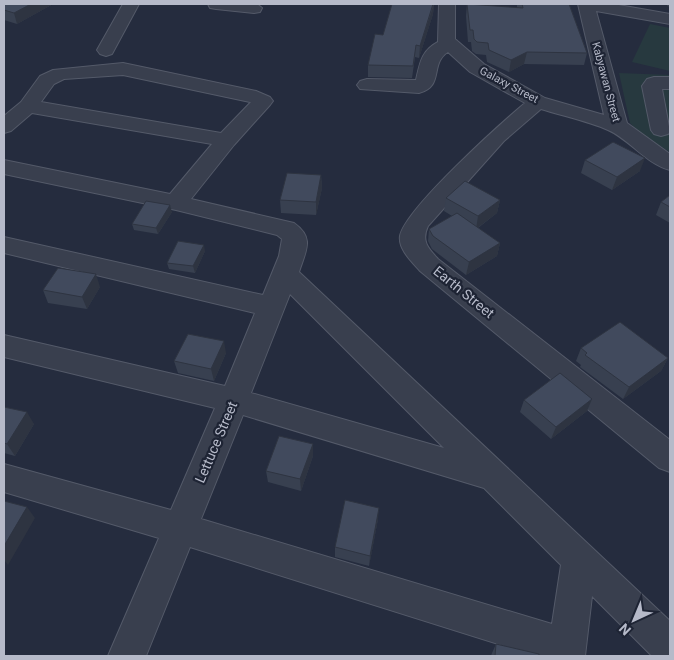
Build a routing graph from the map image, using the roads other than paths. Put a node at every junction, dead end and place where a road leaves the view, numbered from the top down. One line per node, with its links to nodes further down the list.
1 (131, 4): 8 (street)
2 (216, 4): 5 (street)
3 (447, 4): 7 (street)
4 (586, 4): 6 (street); 11 (street, Kabyawan Street)
5 (254, 8)
6 (670, 19)
7 (449, 44): 10 (street); 12 (street, Galaxy Street)
8 (106, 50)
9 (670, 83): 11 (street)
10 (367, 85)
11 (640, 98): 14 (street, Kabyawan Street); 16 (street)
12 (538, 102): 14 (street, Galaxy Street); 26 (street, Earth Street)
13 (28, 106): 15 (street); 17 (street); 17 (street)
14 (617, 126): 18 (street, Kabyawan Street)
15 (4, 127)
16 (660, 130)
17 (226, 140): 20 (street)
18 (670, 163)
19 (4, 167): 20 (street)
20 (176, 203): 22 (street, Lettuce Street)
21 (4, 245): 23 (street)
22 (284, 273): 23 (street, Lettuce Street); 27 (street)
23 (271, 307): 25 (street, Lettuce Street)
24 (4, 346): 25 (street)
25 (234, 400): 27 (street); 29 (street, Lettuce Street)
26 (670, 458)
27 (496, 477): 30 (street)
28 (4, 478): 29 (street)
29 (180, 528): 32 (street); 33 (street, Lettuce Street)
30 (579, 560): 31 (street); 32 (street)
31 (670, 647)
32 (566, 652)
33 (127, 656)

